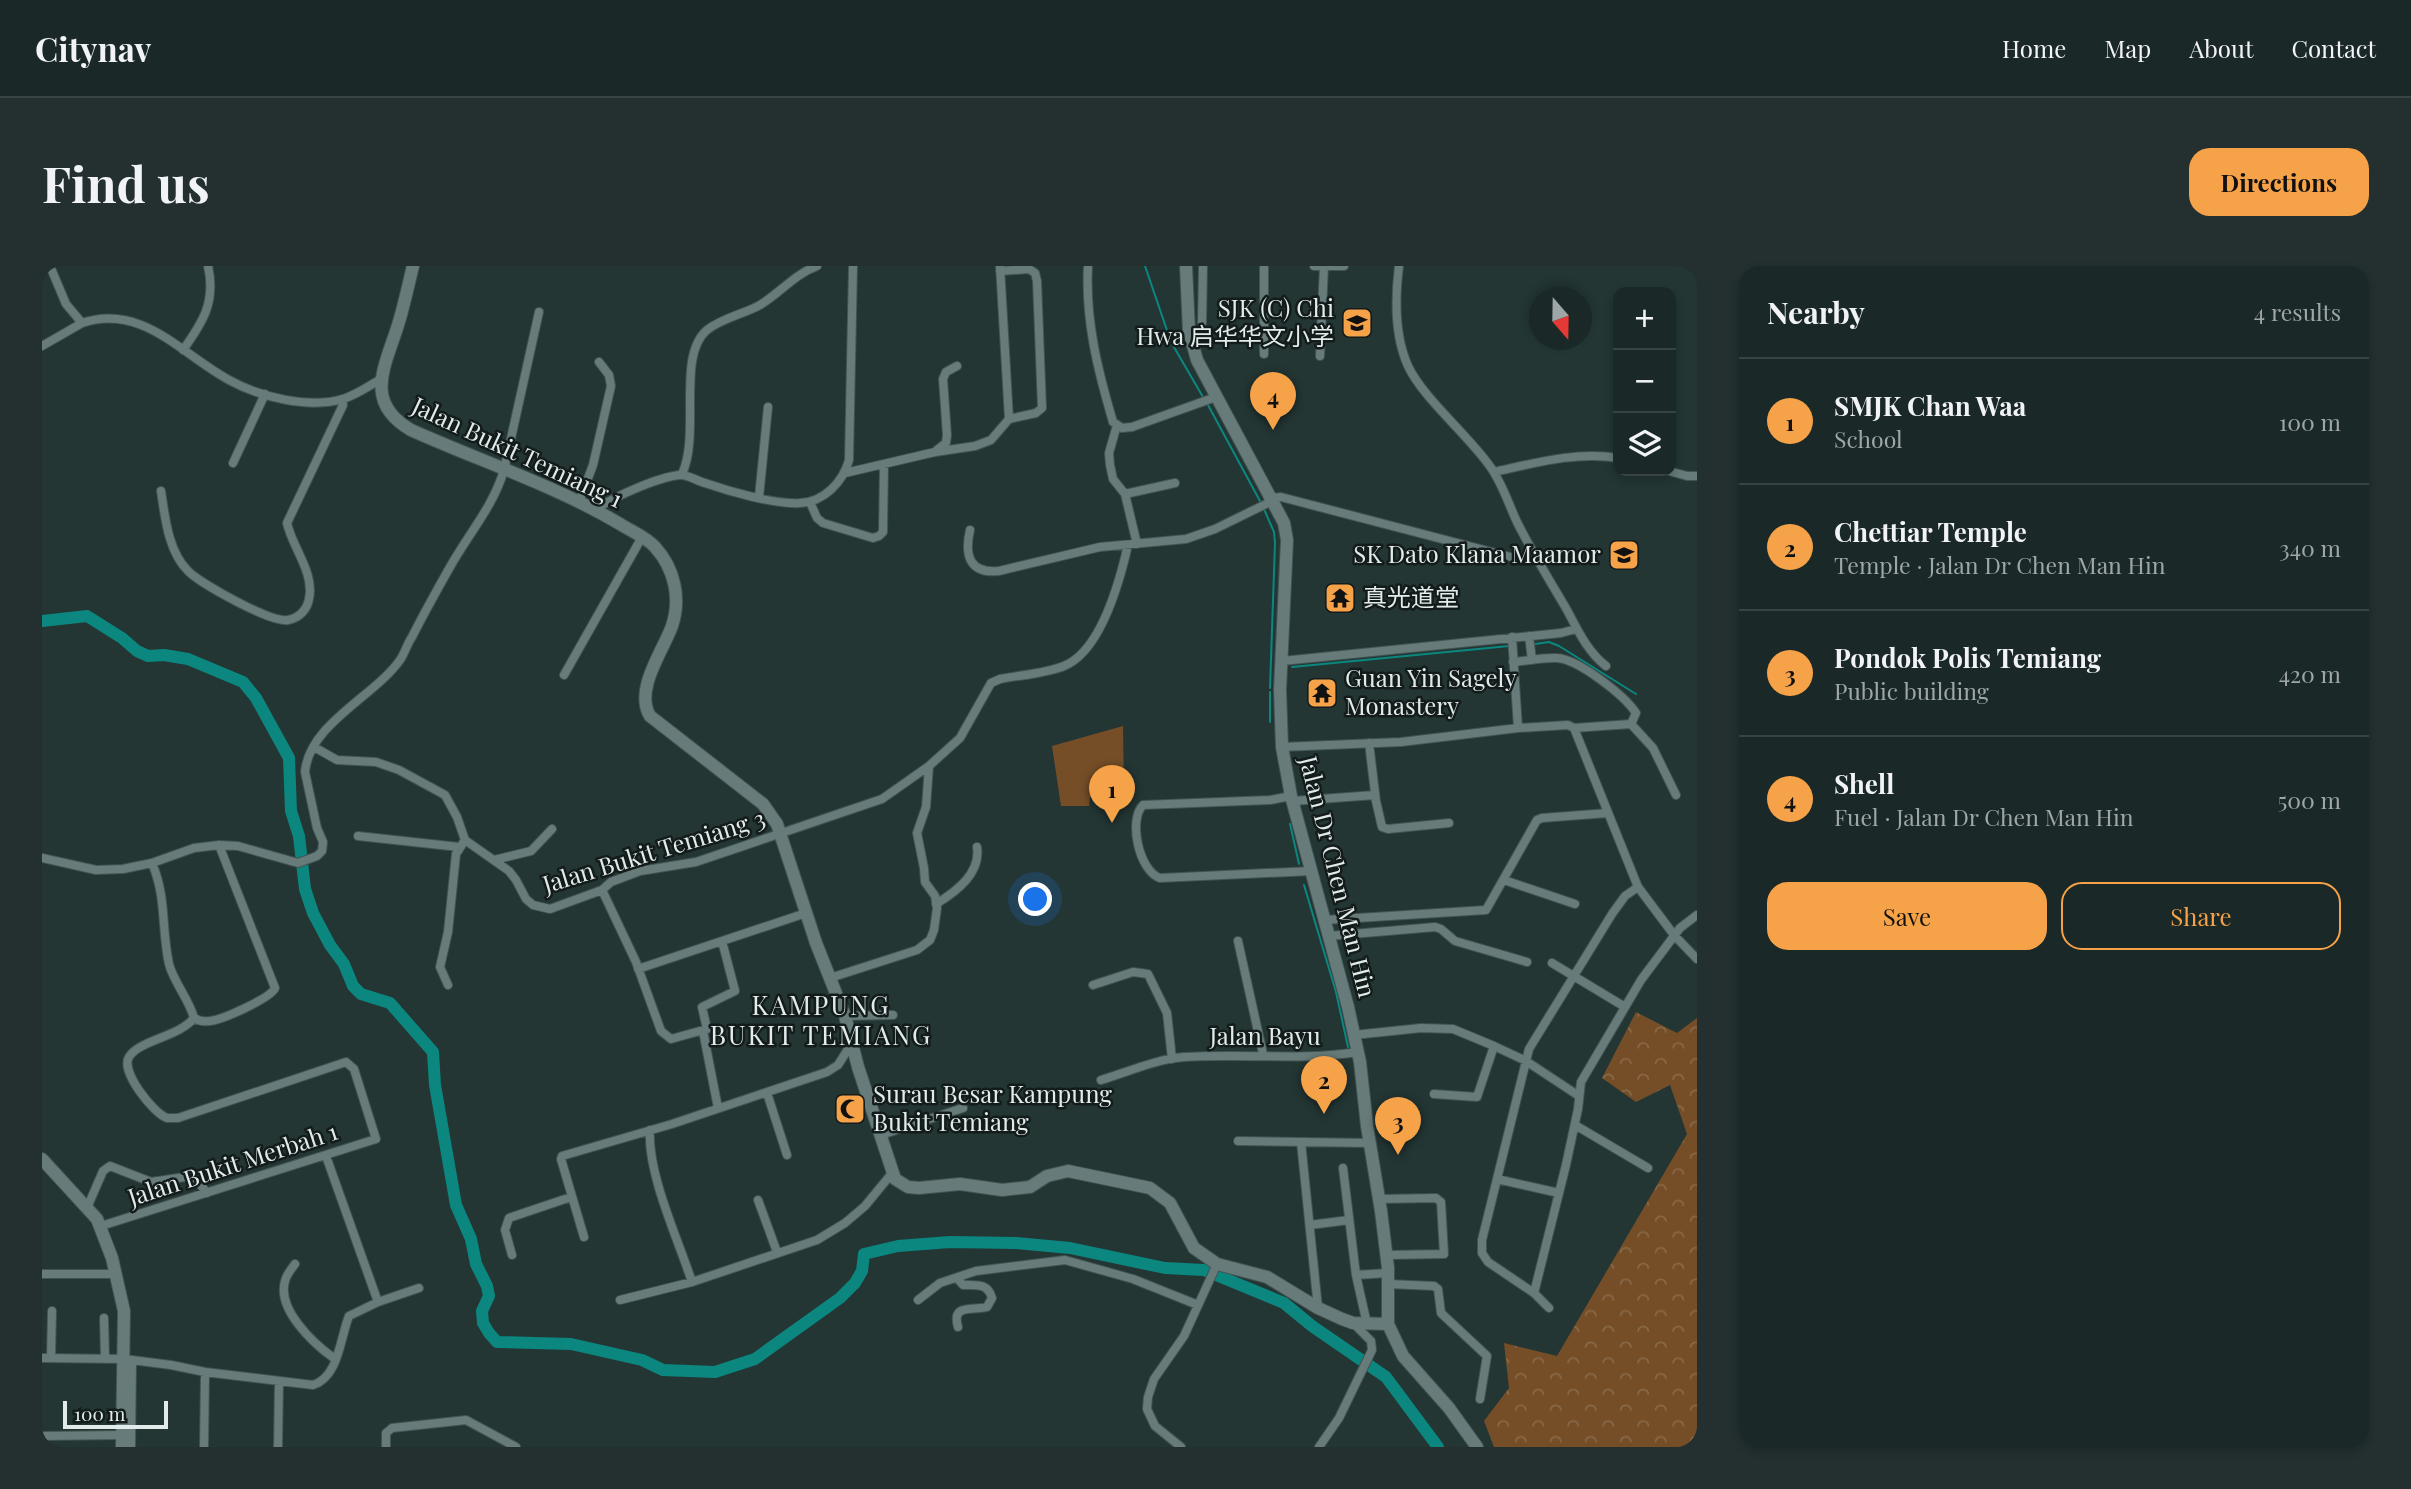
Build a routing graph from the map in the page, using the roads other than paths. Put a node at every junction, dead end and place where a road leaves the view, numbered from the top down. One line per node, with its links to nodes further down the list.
1 (50, 266): 16 (street)
2 (208, 266): 19 (street)
3 (412, 266): 24 (street)
4 (817, 266): 39 (street)
5 (853, 266): 37 (street)
6 (1088, 266): 30 (street)
7 (1186, 266): 26 (street, Jalan Dr Chen Man Hin)
8 (1203, 266): 17 (street)
9 (1264, 266): 20 (street)
10 (1314, 266): 11 (street)
11 (1324, 266): 12 (street); 21 (street)
12 (1344, 266)
13 (1399, 266): 36 (street)
14 (1000, 268): 29 (street); 29 (street)
15 (539, 312): 35 (street)
16 (82, 323): 18 (street); 19 (street)
17 (1202, 324)
18 (42, 346)
19 (183, 350): 25 (street)
20 (1264, 354)
21 (1320, 356)
22 (599, 362): 46 (street)
23 (957, 366): 31 (street)
24 (381, 379): 27 (street); 35 (street, Jalan Bukit Temiang 1)
25 (265, 394): 27 (street); 33 (street)
26 (1214, 398): 30 (street); 45 (street, Jalan Dr Chen Man Hin)
27 (342, 399): 42 (street)
28 (768, 407): 44 (street)
29 (1009, 419): 31 (street)
30 (1117, 425): 43 (street)
31 (935, 452): 34 (street)
32 (1613, 457): 36 (street)
33 (233, 463)
34 (884, 464): 37 (street); 47 (street)
35 (504, 470): 46 (street, Jalan Bukit Temiang 1); 65 (street)
36 (1494, 472): 52 (street)
37 (845, 473): 47 (street)
38 (1676, 473): 40 (street)
39 (682, 474): 44 (street); 48 (street)
40 (1697, 476)
41 (1175, 483): 43 (street)
42 (161, 491)
43 (1125, 494): 51 (street)
44 (759, 497): 47 (street)
45 (1269, 501): 51 (street); 52 (street); 57 (street, Jalan Dr Chen Man Hin)
46 (579, 502): 48 (street, Jalan Bukit Temiang 1)
47 (810, 502)
48 (595, 510): 50 (street, Jalan Bukit Temiang 1)
49 (970, 530): 51 (street)
50 (642, 537): 60 (street); 74 (street, Jalan Bukit Temiang 1)
51 (1133, 544): 67 (street, Jalan Bukit Temiang 3)
52 (1534, 552): 53 (street)
53 (1576, 629): 54 (street); 59 (street)
54 (1529, 636): 55 (street); 56 (street)
55 (1512, 637): 57 (street); 58 (street)
56 (1532, 660): 58 (street); 61 (street)
57 (1282, 661): 66 (street, Jalan Dr Chen Man Hin)
58 (1513, 662): 62 (street)
59 (1606, 666)
60 (564, 675)
61 (1631, 723): 63 (street); 69 (street)
62 (1518, 728): 63 (street); 64 (street)
63 (1574, 728): 71 (street)
64 (1369, 743): 66 (street); 68 (street)
65 (314, 747): 76 (street); 77 (street)
66 (1282, 747): 70 (street, Jalan Dr Chen Man Hin)
67 (929, 766): 74 (street, Jalan Bukit Temiang 3); 86 (street)
68 (1375, 795): 70 (street); 72 (street)
69 (1676, 795)
70 (1292, 799): 82 (street, Jalan Dr Chen Man Hin); 82 (street)
71 (1608, 813): 83 (street); 84 (street)
72 (1449, 823)
73 (552, 829): 80 (street)
74 (780, 833): 85 (street, Jalan Bukit Temiang 3); 88 (street, Jalan Bukit Temiang 1)
75 (358, 836): 76 (street)
76 (462, 844): 80 (street, Jalan Bukit Temiang 3); 101 (street)
77 (219, 845): 81 (street); 106 (street)
78 (977, 847): 86 (street)
79 (42, 859): 81 (street)
80 (494, 860): 85 (street, Jalan Bukit Temiang 3)
81 (152, 863): 106 (street)
82 (1312, 871): 90 (street, Jalan Dr Chen Man Hin)
83 (1504, 880): 87 (street); 90 (street)
84 (1638, 887): 91 (street); 99 (street)
85 (602, 890): 98 (street)
86 (936, 904): 100 (street)
87 (1575, 904)
88 (806, 913): 93 (street); 100 (street, Jalan Bukit Temiang 1)
89 (1697, 915): 91 (street)
90 (1325, 920): 92 (street, Jalan Dr Chen Man Hin)
91 (1674, 935): 95 (street); 103 (street)
92 (1329, 936): 96 (street); 108 (street, Jalan Dr Chen Man Hin)
93 (722, 941): 98 (street); 107 (street)
94 (1238, 941): 112 (street)
95 (1697, 958)
96 (1527, 962)
97 (1552, 963): 99 (street)
98 (638, 969): 107 (street)
99 (1573, 975): 103 (street); 114 (street)
100 (830, 978): 105 (street, Jalan Bukit Temiang 1)
101 (448, 985)
102 (1093, 985): 113 (street)
103 (1625, 1007): 120 (street)
104 (893, 1015): 105 (street)
105 (845, 1016): 109 (street, Jalan Bukit Temiang 1)
106 (194, 1018): 130 (street, Jalan Bukit Merbah 1)
107 (702, 1031): 121 (street)
108 (1354, 1035): 110 (street); 111 (street, Jalan Dr Chen Man Hin)
109 (852, 1043): 115 (street, Jalan Bukit Temiang 1); 116 (street)
110 (1494, 1046): 114 (street); 119 (street)
111 (1358, 1052): 112 (street, Jalan Bayu); 128 (street, Jalan Dr Chen Man Hin)
112 (1263, 1054): 113 (street, Jalan Bayu)
113 (1172, 1059): 117 (street, Jalan Bayu)
114 (1526, 1061): 120 (street); 135 (street)
115 (856, 1062): 116 (street); 125 (street, Jalan Bukit Temiang 1)
116 (838, 1065): 118 (street)
117 (1101, 1080)
118 (766, 1093): 121 (street); 129 (street)
119 (1434, 1094)
120 (1579, 1096): 123 (street)
121 (718, 1108): 124 (street)
122 (963, 1108): 125 (street)
123 (1574, 1125): 133 (street); 137 (street)
124 (650, 1130): 138 (street); 156 (street)
125 (881, 1135): 134 (street, Jalan Bukit Temiang 1)
126 (1238, 1141): 127 (street)
127 (1301, 1142): 128 (street); 144 (street)
128 (1370, 1143): 139 (street, Jalan Dr Chen Man Hin)
129 (787, 1155)
130 (326, 1156): 136 (street, Jalan Bukit Merbah 1); 161 (street)
131 (42, 1159): 141 (street)
132 (1343, 1168): 142 (street)
133 (1648, 1168)
134 (893, 1172): 146 (street); 150 (street)
135 (1497, 1179): 137 (street); 158 (street)
136 (207, 1193): 141 (street); 143 (street, Jalan Bukit Merbah 1)
137 (1559, 1194): 158 (street)
138 (571, 1197): 145 (street); 147 (street)
139 (1379, 1199): 148 (street, Jalan Dr Chen Man Hin); 148 (street)
140 (758, 1200): 146 (street)
141 (87, 1208): 143 (street)
142 (1349, 1220): 144 (street); 153 (street)
143 (101, 1226): 152 (street)
144 (1310, 1226): 163 (street)
145 (584, 1237)
146 (777, 1252): 156 (street)
147 (512, 1255)
148 (1386, 1255): 155 (street, Jalan Dr Chen Man Hin)
149 (295, 1264): 174 (street)
150 (1217, 1264): 162 (street); 163 (street)
151 (42, 1274): 152 (street)
152 (116, 1274): 173 (street)
153 (1356, 1275): 155 (street); 168 (street)
154 (957, 1278): 160 (street); 162 (street); 170 (street)
155 (1388, 1279): 169 (street, Jalan Dr Chen Man Hin); 177 (street)
156 (692, 1282): 159 (street)
157 (419, 1288): 161 (street)
158 (1534, 1293): 164 (street)
159 (620, 1300)
160 (918, 1300)
161 (378, 1301): 174 (street)
162 (1198, 1305): 185 (street)
163 (1318, 1308): 167 (street)
164 (1549, 1308)
165 (52, 1311): 171 (street)
166 (104, 1318): 172 (street)
167 (1353, 1323): 168 (street); 186 (street)
168 (1367, 1324): 169 (street)
169 (1388, 1324): 187 (street, Jalan Dr Chen Man Hin)
170 (958, 1327)
171 (47, 1358): 172 (street)
172 (105, 1359): 173 (street)
173 (128, 1359): 175 (street); 179 (street); 180 (street)
174 (335, 1359): 176 (street)
175 (205, 1373): 176 (street); 181 (street)
176 (279, 1381): 182 (street)
177 (1480, 1399)
178 (42, 1437): 179 (street)
179 (122, 1441)
180 (131, 1447)
181 (204, 1447)
182 (278, 1447)
183 (386, 1447): 184 (street)
184 (516, 1447)
185 (1181, 1447)
186 (1319, 1447)
187 (1477, 1447)

